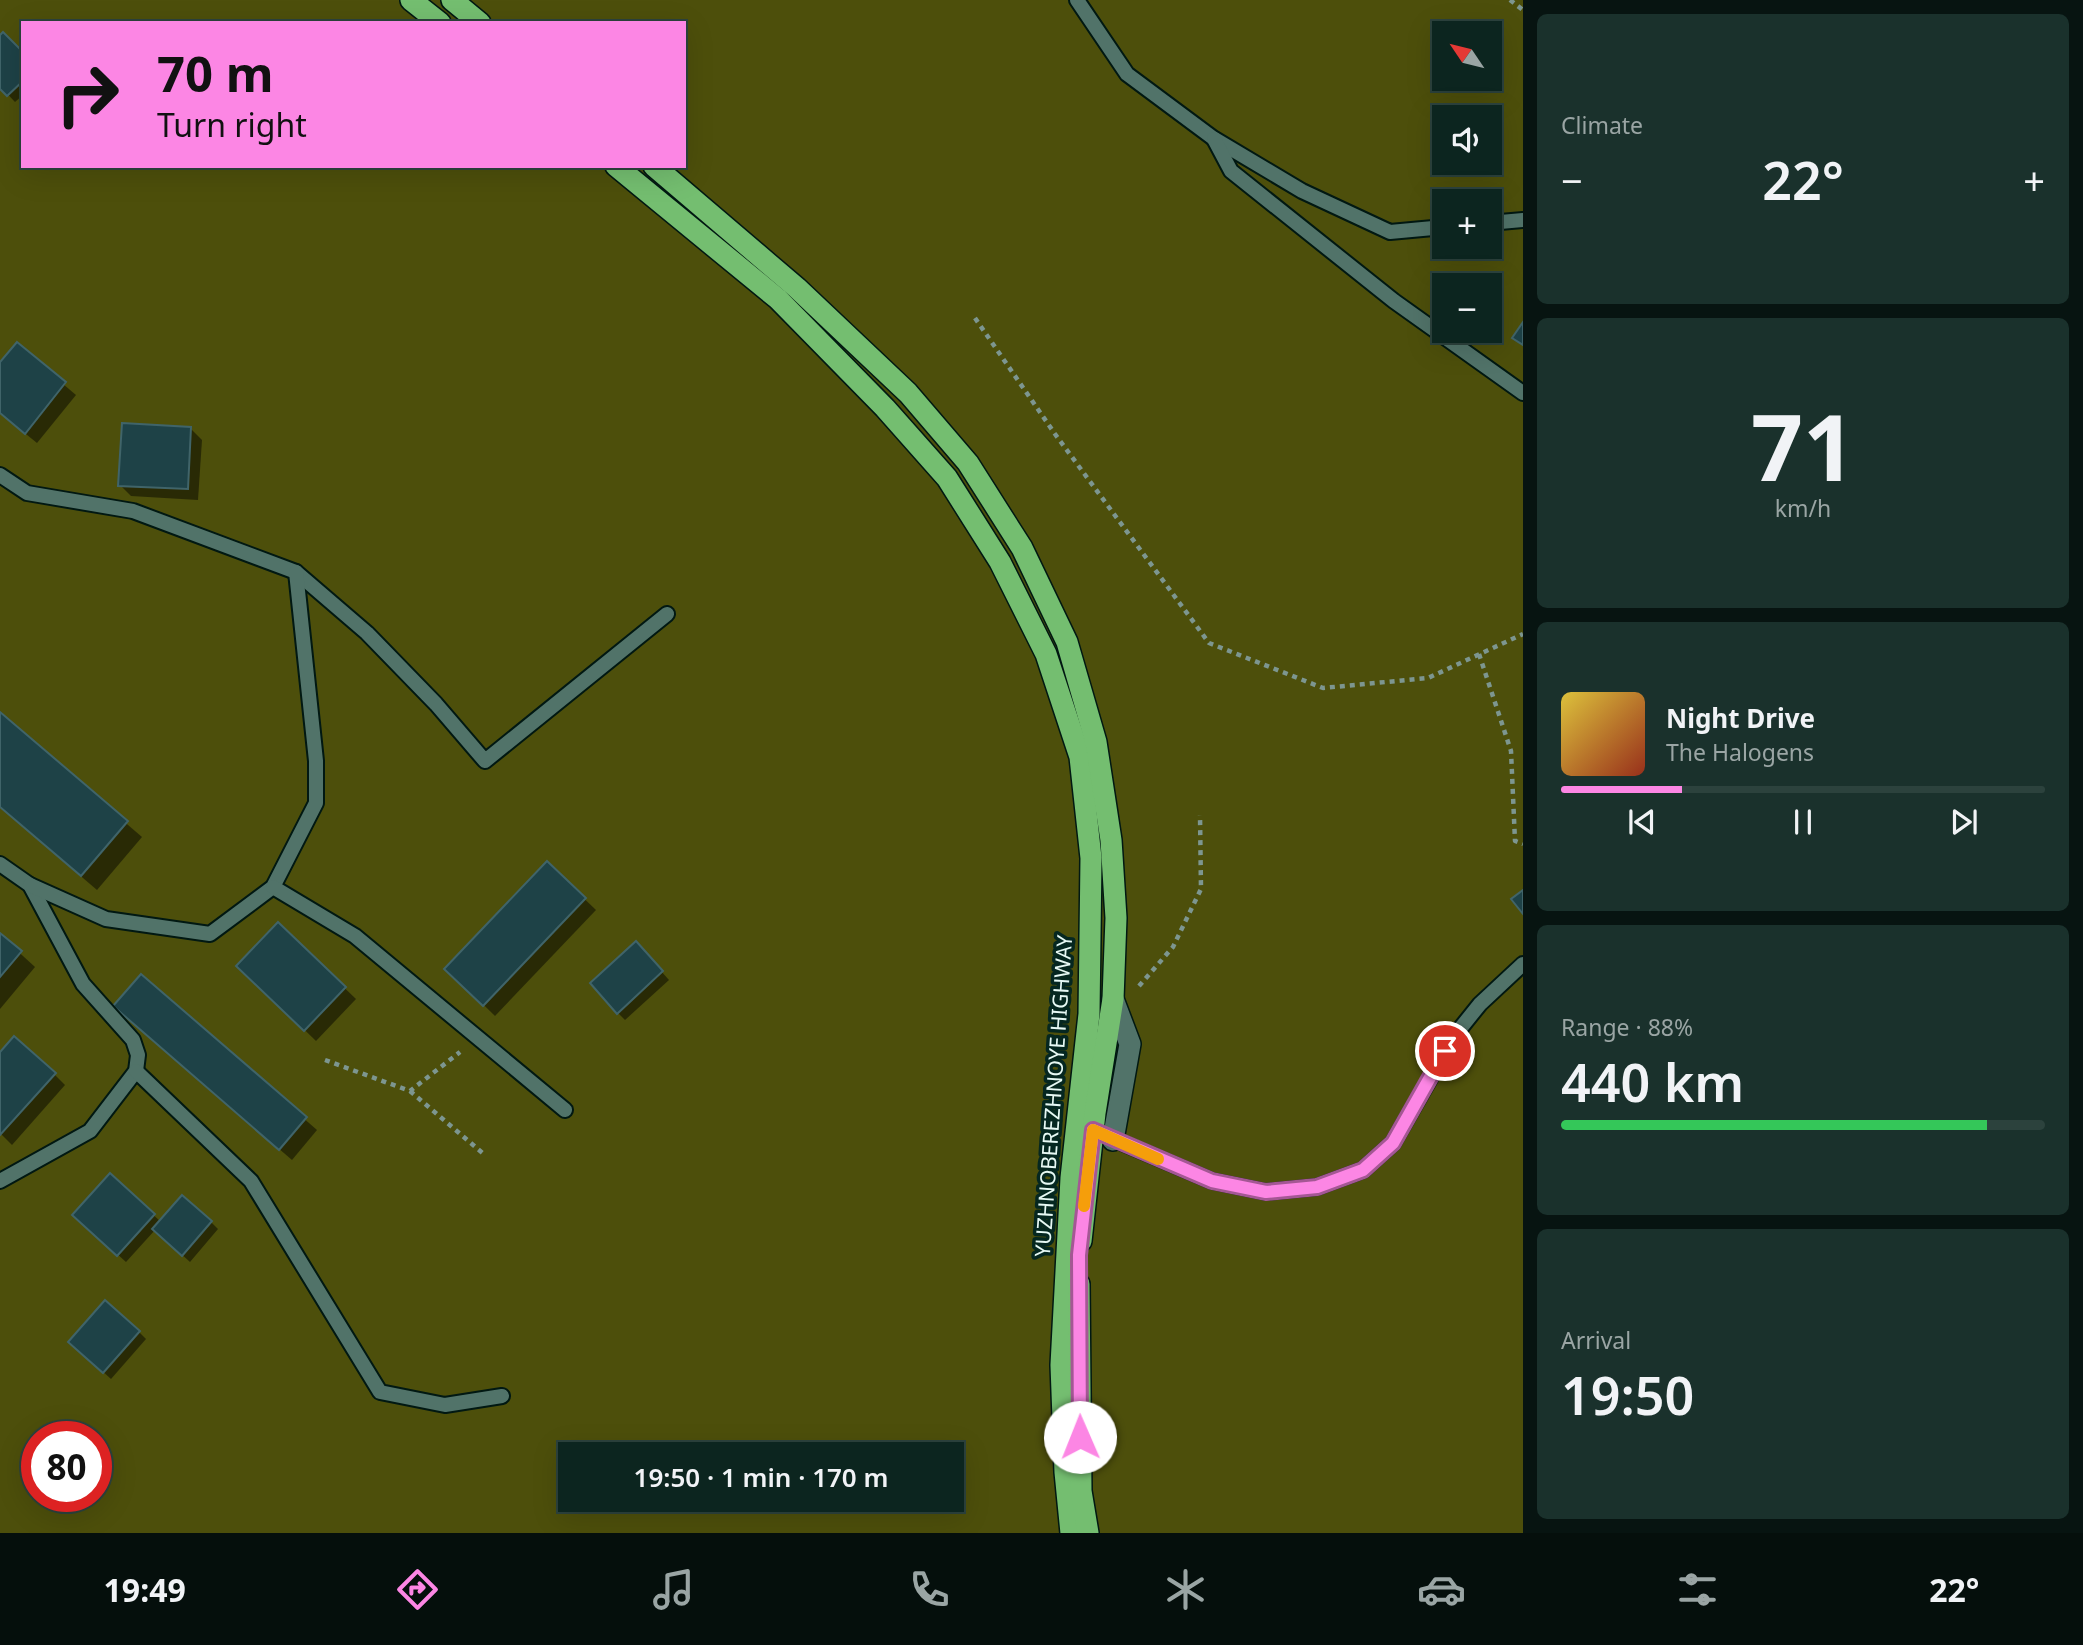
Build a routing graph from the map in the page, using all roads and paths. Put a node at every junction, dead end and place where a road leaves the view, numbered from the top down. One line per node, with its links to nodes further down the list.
1 (411, 0): 6 (highway)
2 (452, 0): 7 (highway)
3 (1077, 0): 8 (lane)
4 (1510, 0): 5 (path)
5 (1523, 10)
6 (437, 21)
7 (478, 21)
8 (1213, 138): 13 (lane); 15 (lane)
9 (618, 168): 33 (highway, YUZHNOBEREZHNOYE HIGHWAY)
10 (656, 168): 27 (highway, YUZHNOBEREZHNOYE HIGHWAY)
11 (1523, 220): 12 (lane)
12 (1502, 222)
13 (1432, 228)
14 (975, 318): 20 (path)
15 (1523, 393)
16 (0, 475): 17 (lane)
17 (296, 572): 18 (lane); 25 (lane)
18 (667, 614)
19 (1523, 634): 20 (path)
20 (1479, 654): 22 (path)
21 (1200, 815): 27 (path)
22 (1523, 844)
23 (0, 864): 24 (lane)
24 (30, 885): 25 (lane); 30 (lane)
25 (273, 887): 28 (lane)
26 (1523, 964): 34 (lane)
27 (1116, 1005): 33 (highway, YUZHNOBEREZHNOYE HIGHWAY); 34 (street)
28 (477, 1038): 31 (path); 32 (lane)
29 (325, 1060): 31 (path)
30 (136, 1071): 36 (lane); 37 (lane)
31 (411, 1091): 35 (path)
32 (565, 1110)
33 (1086, 1126): 34 (lane); 38 (highway, YUZHNOBEREZHNOYE HIGHWAY); 39 (highway, YUZHNOBEREZHNOYE HIGHWAY)
34 (1113, 1140)
35 (486, 1156)
36 (0, 1181)
37 (502, 1396)
38 (1071, 1533)
39 (1088, 1533)

